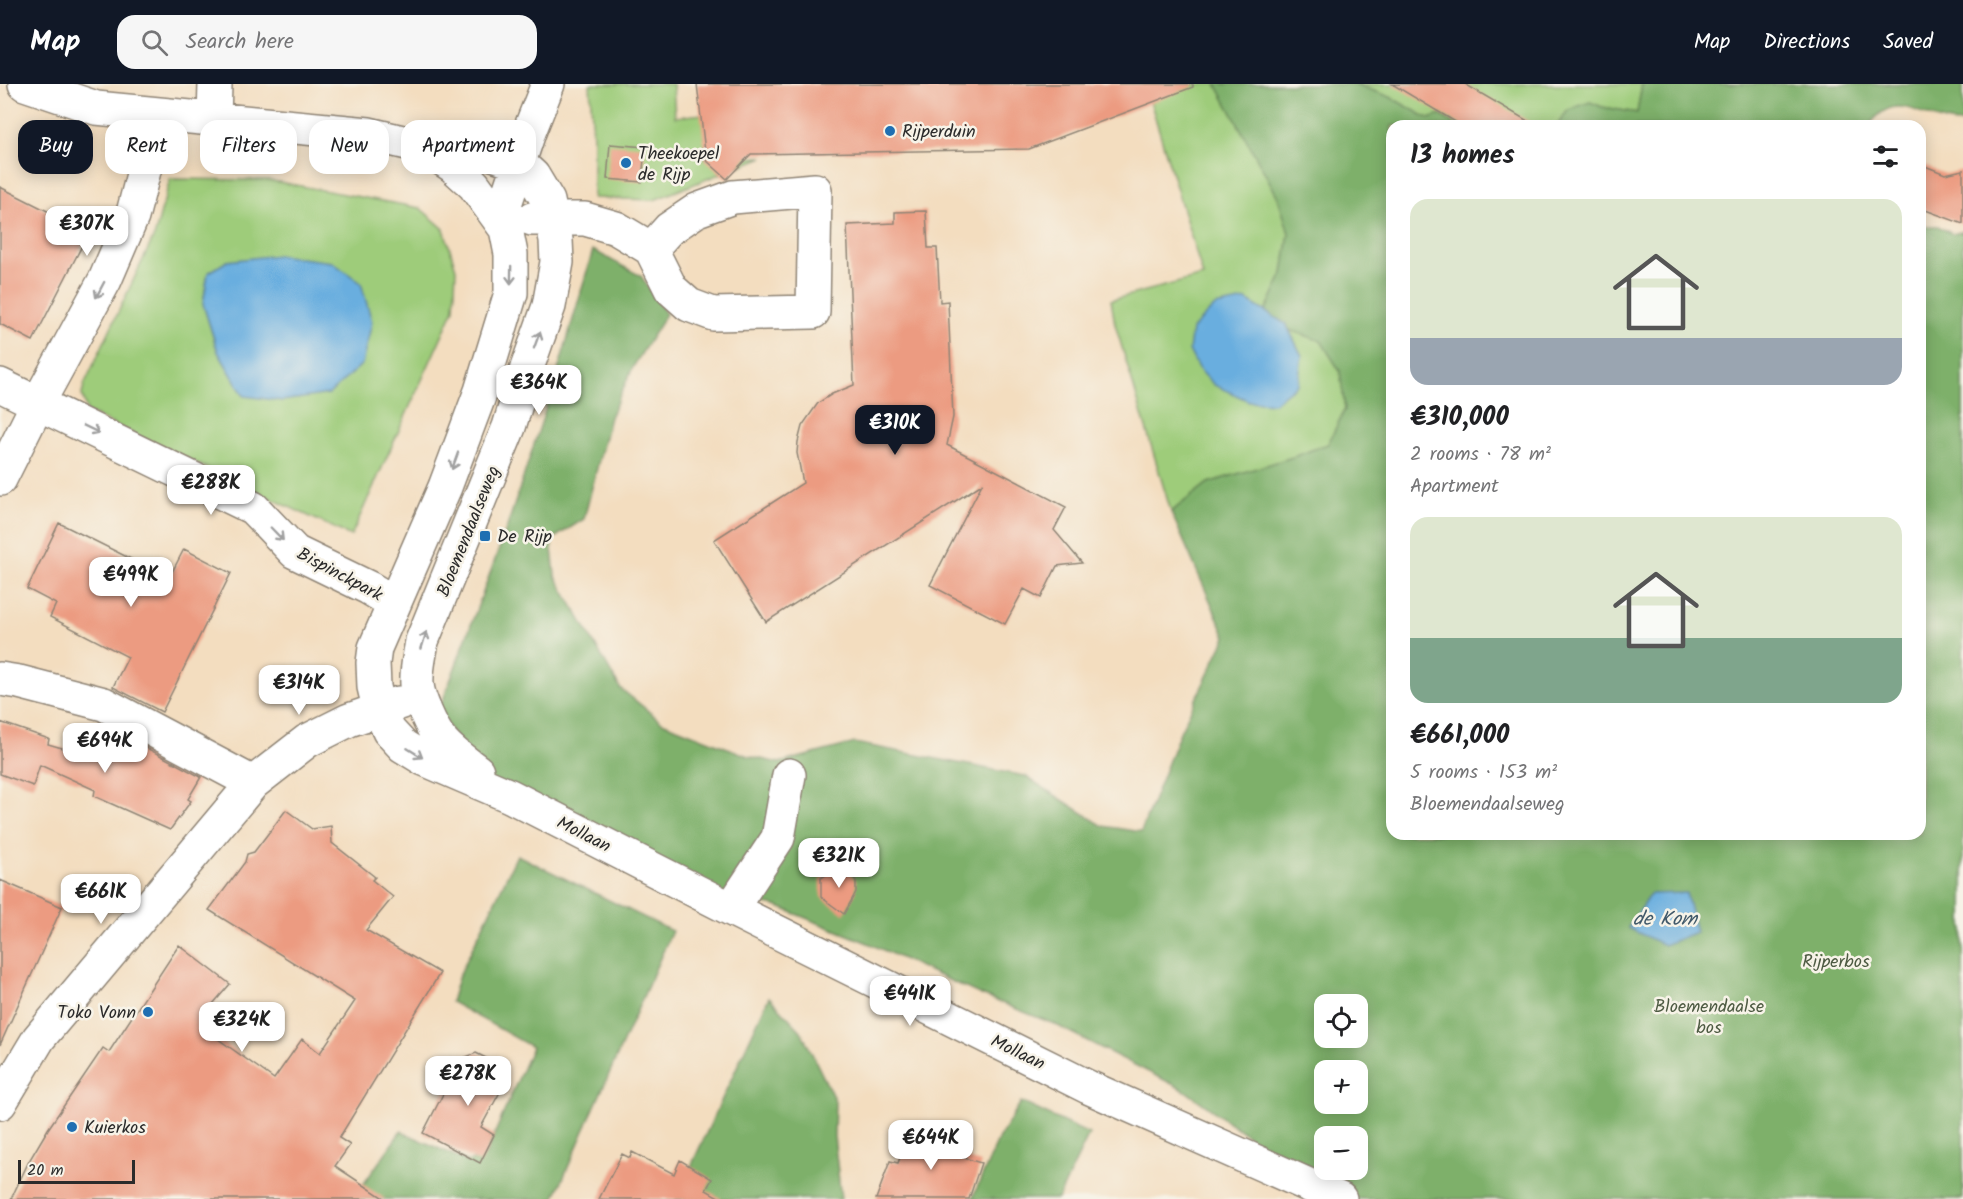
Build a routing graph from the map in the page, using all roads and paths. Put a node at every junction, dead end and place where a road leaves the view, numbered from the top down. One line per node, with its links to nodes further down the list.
1 (25, 84): 4 (street)
2 (216, 84): 5 (street)
3 (548, 84): 6 (street)
4 (154, 115): 5 (street); 15 (street, one-way to 15)
5 (214, 119): 7 (street)
6 (535, 120)
7 (401, 142)
8 (462, 174): 11 (street, Bloemendaalseweg)
9 (515, 174): 11 (street)
10 (531, 174): 12 (street, Bloemendaalseweg)
11 (500, 219): 12 (street); 17 (street, Bloemendaalseweg, one-way to 17)
12 (552, 219): 13 (street); 19 (street, Bloemendaalseweg, one-way to 12)
13 (651, 249): 13 (street)
14 (0, 385): 15 (street, Bispinckpark)
15 (38, 403): 16 (street); 17 (street, Bispinckpark, one-way to 17)
16 (0, 479)
17 (394, 603): 20 (street, Bloemendaalseweg)
18 (0, 679): 22 (street)
19 (420, 697): 20 (street); 23 (street, Mollaan)
20 (379, 708): 22 (street); 23 (street, Mollaan, one-way to 23)
21 (789, 775): 24 (street)
22 (253, 783): 25 (street)
23 (510, 796): 24 (street, Mollaan)
24 (731, 909): 26 (street, Mollaan)
25 (0, 1103)
26 (1340, 1199)

